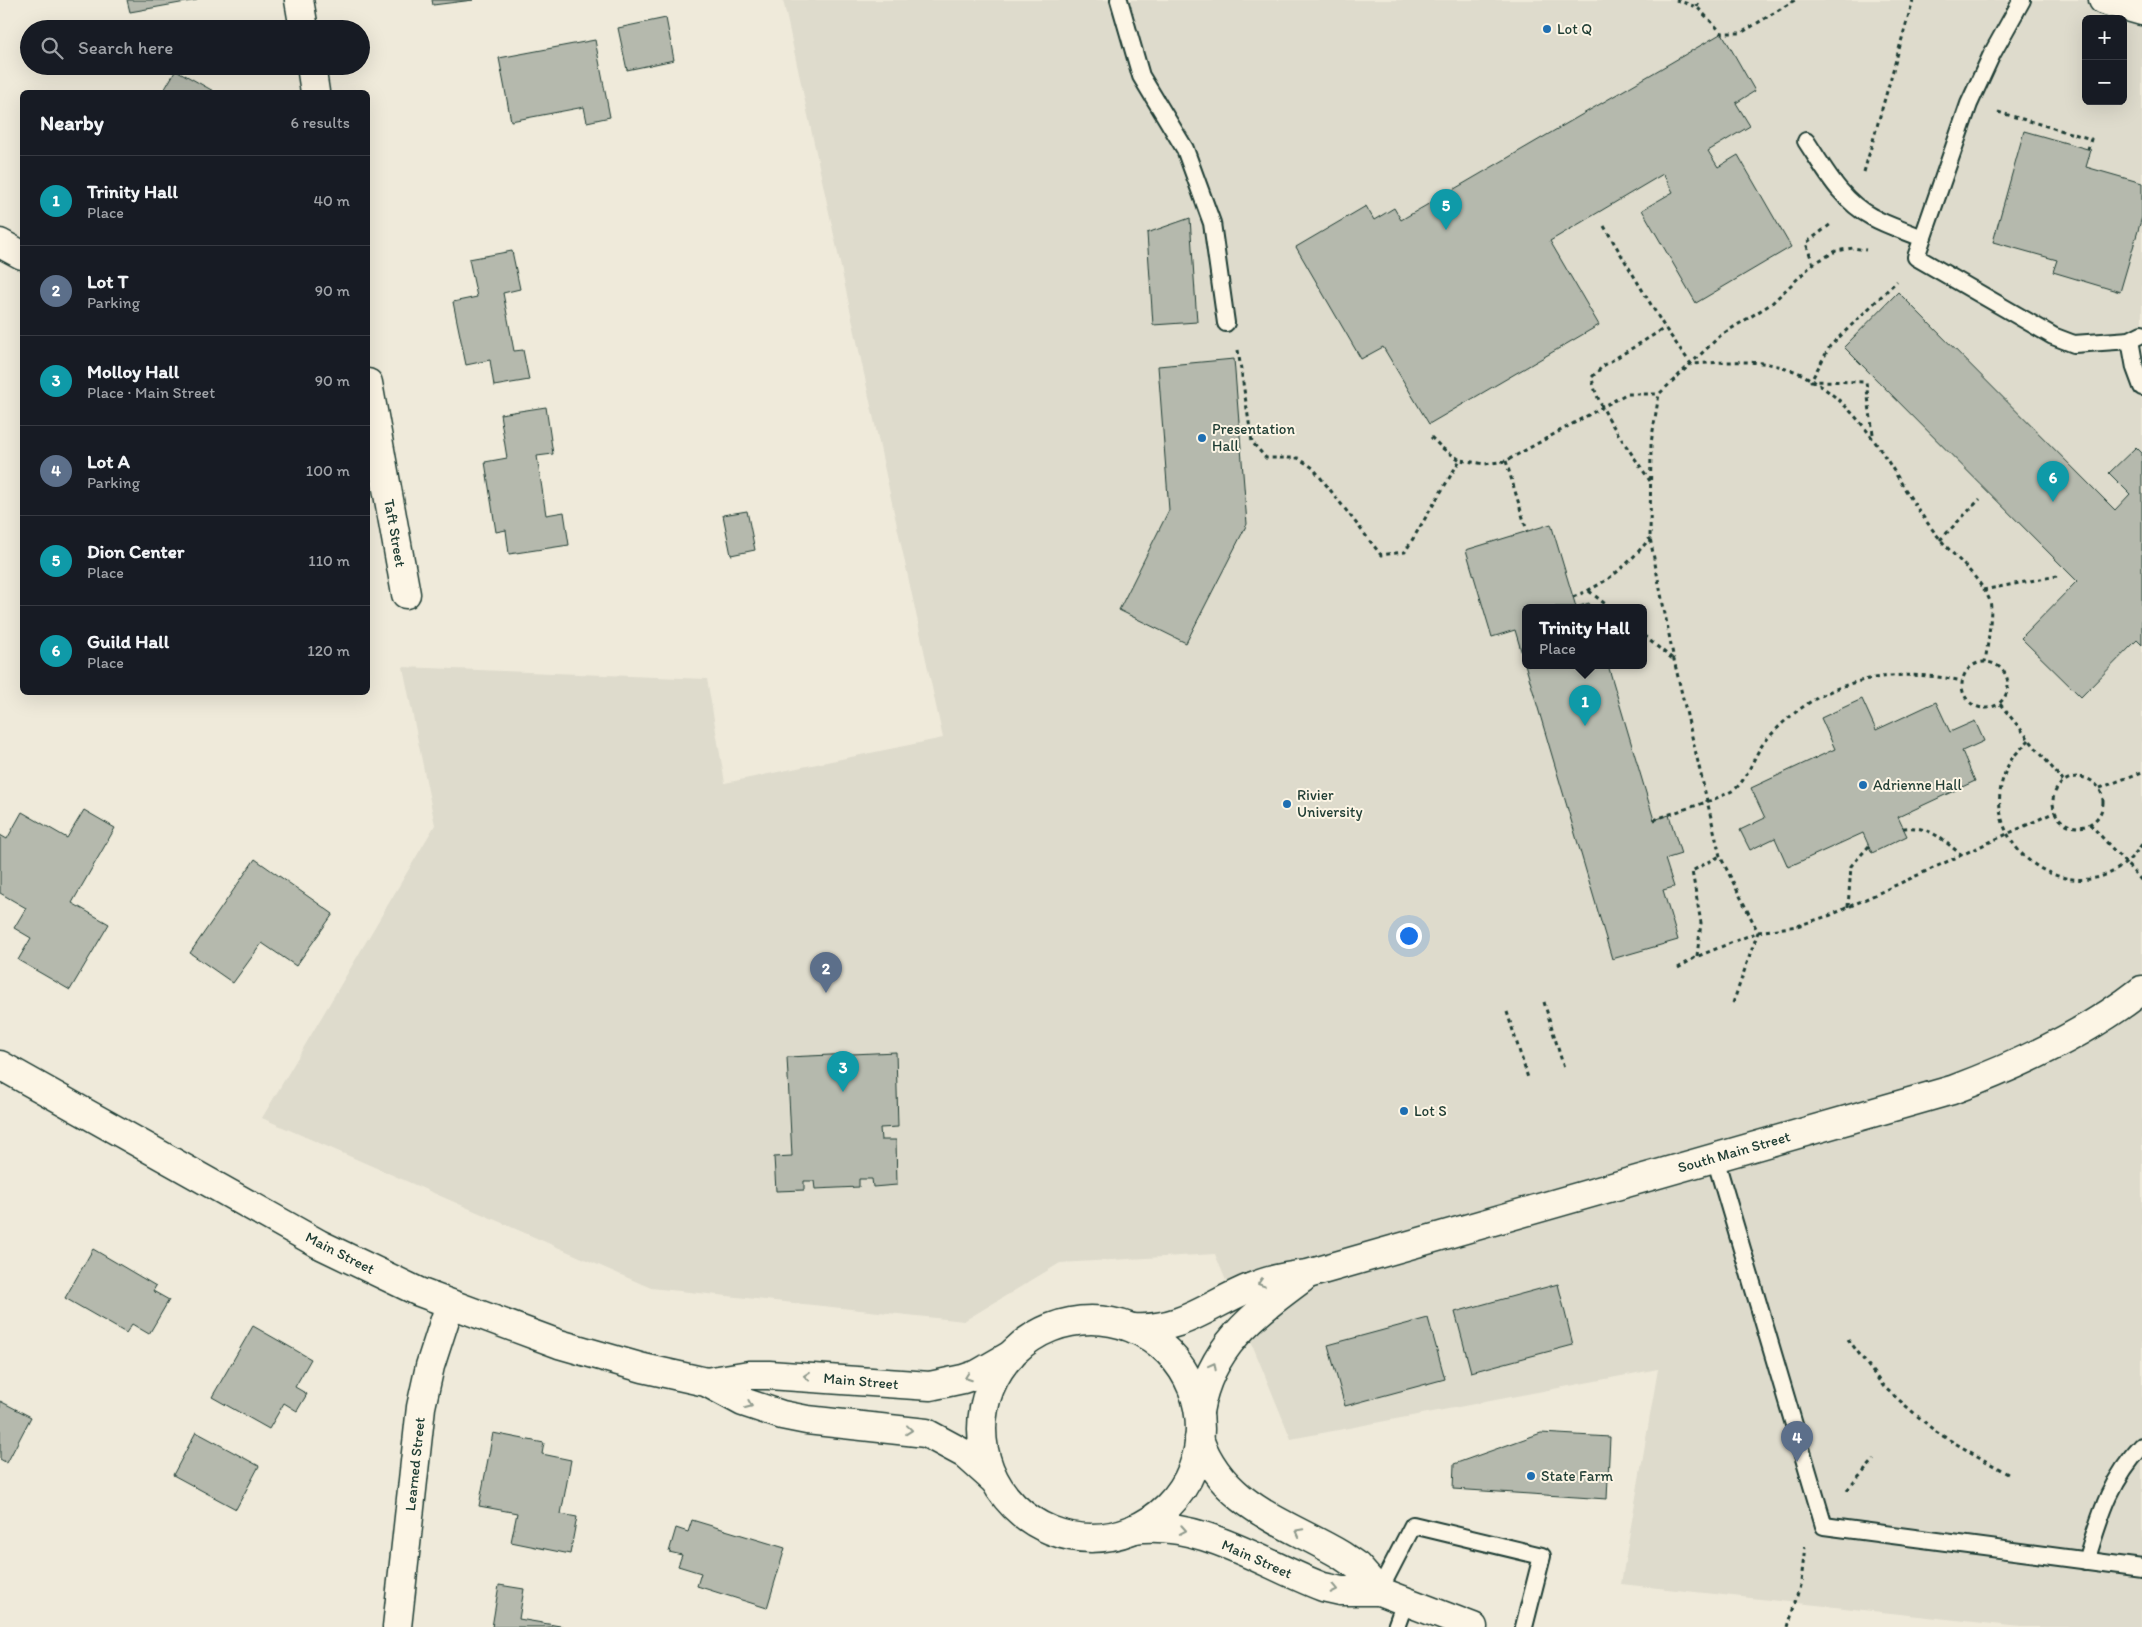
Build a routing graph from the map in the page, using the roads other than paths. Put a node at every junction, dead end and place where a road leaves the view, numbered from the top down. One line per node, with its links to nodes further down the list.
1 (299, 0): 6 (main road)
2 (1119, 0): 13 (lane)
3 (2022, 0): 10 (lane)
4 (2103, 0): 5 (main road)
5 (2142, 11)
6 (302, 20)
7 (312, 75): 8 (main road)
8 (315, 90)
9 (1806, 141): 10 (lane)
10 (1922, 238): 14 (lane)
11 (0, 243): 12 (main road)
12 (20, 254)
13 (1226, 323)
14 (2136, 337): 15 (lane)
15 (2142, 387)
16 (370, 407): 17 (main road, Taft Street)
17 (373, 444): 18 (main road, Taft Street)
18 (406, 594)
19 (2142, 990): 21 (main road, South Main Street)
20 (0, 1065): 23 (main road, Main Street)
21 (1715, 1158): 22 (main road, South Main Street); 32 (lane)
22 (1308, 1274): 24 (main road, South Main Street, one-way to 24); 27 (main road, South Main Street, one-way to 22)
23 (450, 1304): 26 (main road, Main Street); 36 (main road, Learned Street)
24 (1133, 1328): 25 (main road); 27 (main road)
25 (1011, 1355): 26 (main road, Main Street, one-way to 26); 30 (main road)
26 (706, 1382): 30 (main road, Main Street, one-way to 30)
27 (1199, 1412): 28 (main road)
28 (1199, 1439): 31 (main road); 34 (main road, Main Street, one-way to 28)
29 (2142, 1446): 32 (lane)
30 (994, 1480): 31 (main road)
31 (1134, 1529): 34 (main road, Main Street, one-way to 34)
32 (2086, 1561): 33 (lane)
33 (2142, 1568)
34 (1379, 1591): 35 (main road, Main Street); 38 (lane)
35 (1401, 1615): 37 (main road, Main Street)
36 (397, 1627)
37 (1473, 1627)
38 (1524, 1627)

